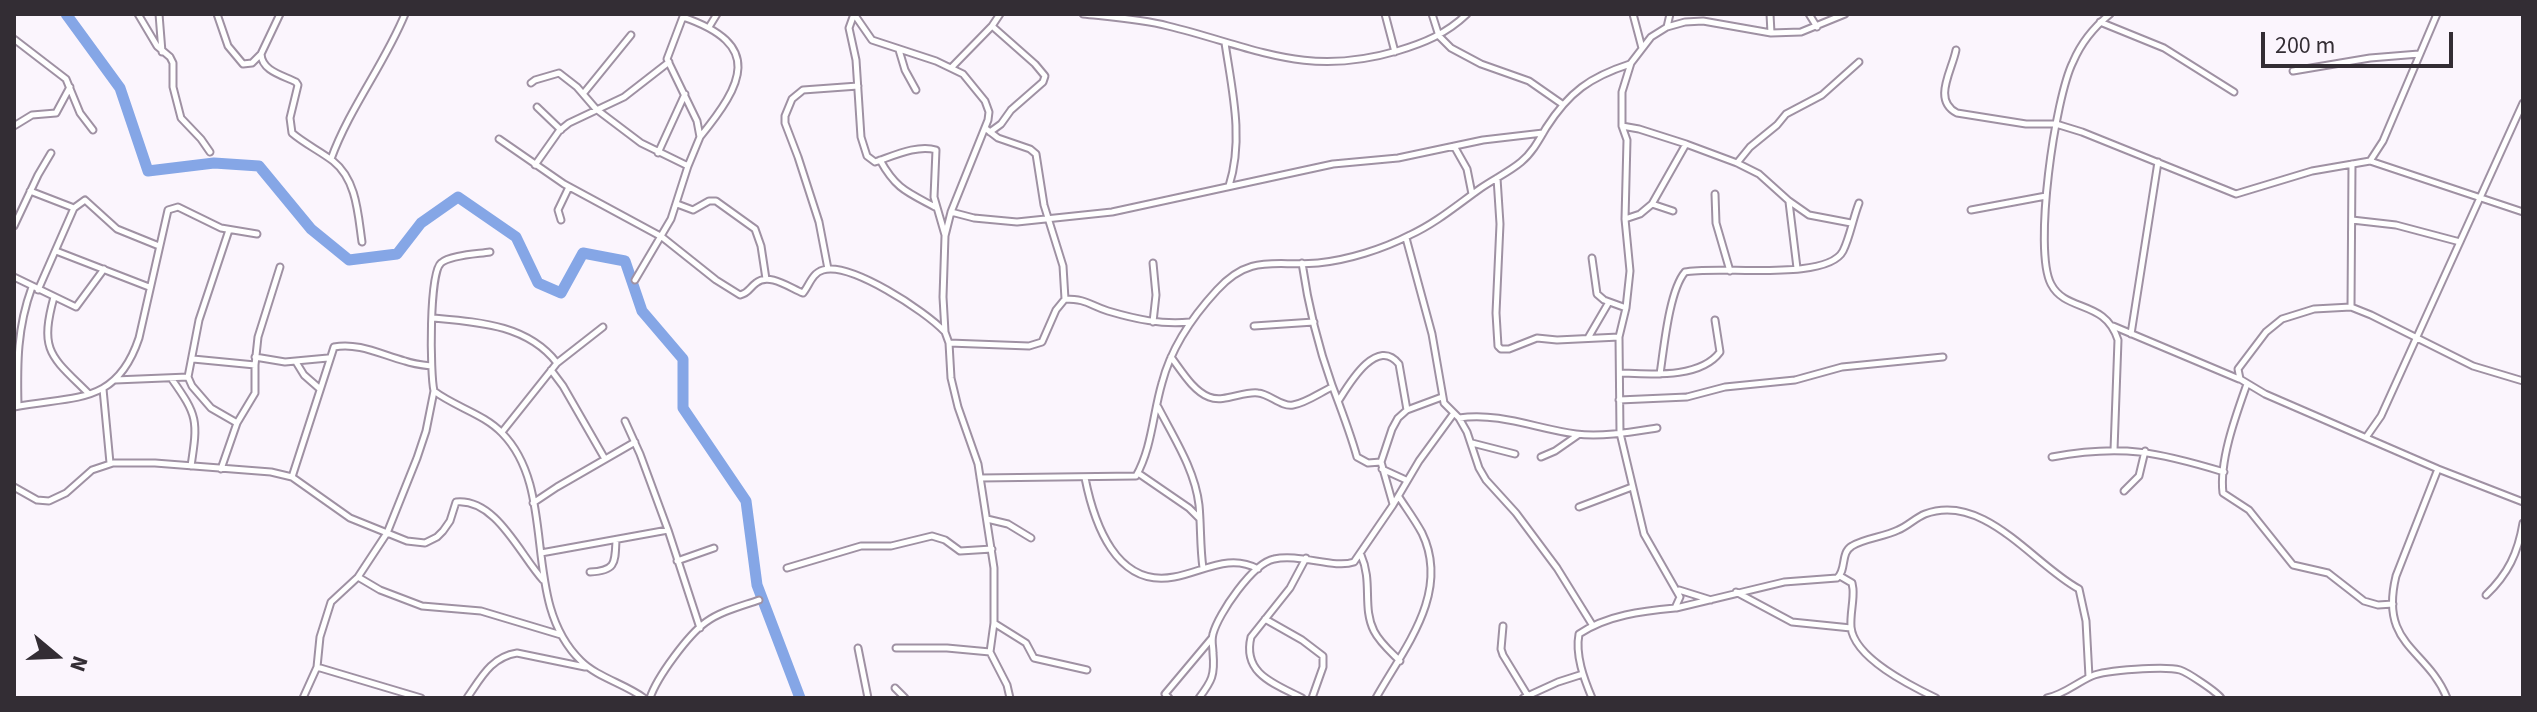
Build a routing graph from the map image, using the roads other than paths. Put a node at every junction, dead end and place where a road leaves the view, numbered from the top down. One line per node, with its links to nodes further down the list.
1 (138, 14): 34 (street)
2 (159, 14): 34 (street)
3 (217, 14): 36 (street)
4 (280, 14): 36 (street)
5 (405, 14): 68 (street)
6 (717, 14): 23 (street)
7 (854, 14): 32 (street); 45 (street)
8 (1000, 14): 22 (street)
9 (1083, 14): 30 (street)
10 (1385, 14): 35 (street)
11 (1432, 14): 28 (street)
12 (1467, 14): 28 (street)
13 (1633, 14): 31 (street)
14 (1670, 14): 24 (street)
15 (1770, 14): 26 (street)
16 (1809, 14): 25 (street)
17 (1845, 14): 25 (street)
18 (2110, 14): 21 (street)
19 (2437, 14): 37 (street)
20 (683, 16): 23 (street); 38 (street)
21 (2100, 22): 47 (street); 54 (street)
22 (992, 26): 41 (street); 59 (street)
23 (709, 27): 61 (street)
24 (1667, 27): 26 (street); 31 (street)
25 (1817, 27): 26 (street)
26 (1771, 33)
27 (631, 35): 48 (street)
28 (1439, 36): 35 (street); 51 (street)
29 (14, 39): 44 (street)
30 (1225, 43): 35 (street); 78 (street)
31 (1642, 48): 40 (street)
32 (899, 50): 41 (street); 46 (street)
33 (1956, 50): 54 (street)
34 (162, 52): 65 (street)
35 (1395, 52)
36 (261, 54): 68 (street)
37 (2419, 54): 42 (street); 70 (street)
38 (669, 62): 49 (street); 53 (street)
39 (1859, 62): 72 (street)
40 (1631, 63): 51 (street); 56 (street)
41 (952, 67): 59 (street)
42 (2293, 71)
43 (531, 83): 48 (street)
44 (70, 86): 55 (street); 57 (street)
45 (858, 86): 69 (street); 116 (street)
46 (916, 90)
47 (2234, 92)
48 (583, 94): 53 (street)
49 (685, 94): 61 (street); 67 (street)
50 (2523, 103): 83 (street)
51 (1562, 104): 60 (street)
52 (537, 107): 58 (street)
53 (596, 109): 58 (street); 67 (street)
54 (2056, 124): 71 (street); 82 (street)
55 (14, 126)
56 (1622, 126): 63 (street); 95 (street)
57 (93, 130)
58 (561, 130): 74 (street)
59 (988, 130): 92 (street); 94 (street)
60 (1543, 133): 64 (street); 76 (street)
61 (700, 137): 75 (street)
62 (499, 139): 74 (street)
63 (1686, 144): 72 (street); 87 (street)
64 (1454, 146): 78 (street); 80 (street)
65 (210, 152)
66 (51, 153): 79 (street)
67 (658, 153): 75 (street)
68 (331, 159): 105 (street)
69 (880, 160): 88 (street); 88 (street)
70 (2370, 161): 73 (street); 83 (street)
71 (2158, 162): 73 (street); 138 (street)
72 (1737, 163): 84 (street)
73 (2352, 164): 97 (street)
74 (535, 165): 77 (street)
75 (688, 166): 86 (street)
76 (1497, 178): 80 (street); 140 (street)
77 (569, 187): 96 (street); 103 (street)
78 (1229, 187): 94 (street)
79 (30, 191): 89 (street); 99 (street)
80 (1472, 194): 104 (street)
81 (1715, 194): 117 (street)
82 (2046, 196): 90 (street); 135 (street)
83 (2480, 197): 93 (street); 106 (street)
84 (1789, 201): 98 (street); 114 (street)
85 (1859, 203): 98 (street)
86 (677, 204): 103 (street); 119 (street)
87 (1652, 204): 91 (street); 95 (street)
88 (935, 207): 102 (street)
89 (74, 208): 107 (street); 108 (street)
90 (1971, 210)
91 (1673, 211)
92 (951, 212): 94 (street); 102 (street)
93 (2523, 212)
94 (1049, 219): 124 (street)
95 (1625, 219): 127 (street)
96 (561, 220)
97 (2352, 220): 106 (street); 126 (street)
98 (1851, 223): 114 (street)
99 (14, 226)
100 (229, 230): 101 (street); 107 (street); 146 (street)
101 (257, 234)
102 (945, 236): 137 (street)
103 (662, 237): 119 (street); 120 (street)
104 (1406, 238): 112 (street); 166 (street)
105 (362, 242)
106 (2460, 242): 141 (street)
107 (159, 246): 121 (street)
108 (56, 251): 115 (street); 122 (street)
109 (490, 252): 129 (street)
110 (1592, 258): 125 (street)
111 (1153, 263): 131 (street)
112 (1302, 263): 132 (street); 133 (street)
113 (280, 267): 147 (street)
114 (1797, 268): 117 (street)
115 (104, 269): 121 (street); 123 (street)
116 (828, 269): 119 (street); 137 (street)
117 (1730, 272): 154 (street)
118 (14, 277): 122 (street)
119 (766, 279)
120 (635, 280)
121 (149, 287): 159 (street)
122 (35, 288): 123 (street); 128 (street)
123 (54, 297): 165 (street)
124 (1065, 299): 131 (street); 142 (street)
125 (1609, 302): 127 (street); 140 (street)
126 (2351, 307): 141 (street); 157 (street)
127 (1626, 308): 139 (street)
128 (18, 318): 169 (street)
129 (434, 318): 149 (street); 150 (street)
130 (1715, 320): 154 (street)
131 (1153, 322): 132 (street)
132 (1191, 322): 143 (street)
133 (1314, 322): 134 (street); 161 (street)
134 (1254, 326)
135 (2113, 326): 138 (street); 183 (street)
136 (603, 327): 149 (street)
137 (945, 332): 142 (street)
138 (2131, 334): 157 (street)
139 (1619, 337): 140 (street); 153 (street)
140 (1588, 339)
141 (2416, 339): 158 (street); 180 (street)
142 (949, 343): 197 (street)
143 (1171, 357): 161 (street); 170 (street)
144 (1943, 357): 168 (street)
145 (328, 358): 148 (street); 150 (street); 163 (street)
146 (193, 359): 147 (street); 155 (street)
147 (255, 361): 148 (street); 175 (street)
148 (296, 362): 163 (street)
149 (557, 363): 151 (street)
150 (431, 366): 164 (street)
151 (551, 370): 177 (street); 188 (street)
152 (2523, 371): 158 (street)
153 (1620, 373): 154 (street); 168 (street)
154 (1660, 374)
155 (188, 377): 156 (street); 175 (street)
156 (171, 378): 159 (street); 191 (street)
157 (2240, 379): 160 (street)
158 (2521, 380)
159 (114, 381): 162 (street)
160 (2247, 384): 180 (street); 194 (street)
161 (1332, 387): 167 (street)
162 (103, 389): 165 (street); 189 (street)
163 (320, 389): 196 (street)
164 (434, 391): 177 (street); 212 (street)
165 (89, 395): 169 (street)
166 (1442, 397): 171 (street); 172 (street)
167 (1339, 400): 171 (street); 190 (street)
168 (1619, 400): 178 (street)
169 (16, 406)
170 (1157, 406): 195 (street); 209 (street)
171 (1407, 410): 190 (street)
172 (1454, 413): 173 (street); 199 (street)
173 (1459, 418): 179 (street); 182 (street)
174 (625, 421): 181 (street)
175 (237, 423): 192 (street)
176 (1657, 428): 178 (street)
177 (502, 432): 205 (street)
178 (1620, 433): 179 (street); 201 (street)
179 (1579, 434): 186 (street)
180 (2367, 436): 193 (street)
181 (635, 442): 188 (street); 211 (street)
182 (1472, 443): 185 (street); 238 (street)
183 (2114, 450): 184 (street); 187 (street)
184 (2145, 451): 194 (street); 202 (street)
185 (1515, 454)
186 (1541, 457)
187 (2052, 457)
188 (605, 459): 205 (street)
189 (110, 463): 191 (street); 200 (street)
190 (1382, 465): 199 (street); 206 (street)
191 (191, 466): 192 (street)
192 (221, 469): 196 (street)
193 (2438, 469): 204 (street); 233 (street)
194 (2224, 472): 233 (street)
195 (1138, 473): 198 (street); 209 (street)
196 (292, 477): 212 (street)
197 (980, 478): 198 (street); 208 (street)
198 (1085, 478): 222 (street)
199 (1406, 480): 203 (street)
200 (14, 487)
201 (1632, 487): 207 (street); 228 (street)
202 (2124, 491)
203 (1398, 496): 206 (street); 246 (street)
204 (2522, 499)
205 (533, 503): 217 (street)
206 (1393, 505): 218 (street)
207 (1579, 507)
208 (987, 519): 213 (street); 216 (street)
209 (1200, 519): 222 (street)
210 (2523, 523): 230 (street)
211 (668, 530): 214 (street); 220 (street)
212 (387, 533): 226 (street); 227 (street)
213 (1031, 538)
214 (616, 540): 217 (street); 224 (street)
215 (714, 548): 220 (street)
216 (992, 549): 221 (street); 236 (street)
217 (541, 553): 227 (street)
218 (1361, 555): 219 (street); 246 (street)
219 (1306, 558): 223 (street); 235 (street)
220 (677, 561): 239 (street)
221 (787, 568)
222 (1203, 568): 223 (street)
223 (1258, 569): 242 (street)
224 (590, 572)
225 (1840, 576): 229 (street); 240 (street); 251 (street)
226 (358, 577): 241 (street); 247 (street)
227 (543, 580): 241 (street)
228 (1678, 590): 232 (street); 234 (street)
229 (1735, 592): 232 (street); 240 (street)
230 (2486, 595)
231 (759, 600): 239 (street)
232 (1711, 600): 234 (street)
233 (2393, 604): 270 (street)
234 (1675, 608): 238 (street)
235 (1265, 619): 263 (street); 264 (street)
236 (994, 623): 245 (street); 249 (street)
237 (1503, 626): 254 (street)
238 (1593, 626): 250 (street)
239 (700, 628): 257 (street)
240 (1851, 628): 267 (street)
241 (562, 635): 248 (street)
242 (1212, 638): 261 (street); 262 (street)
243 (858, 648): 258 (street)
244 (896, 648): 245 (street)
245 (990, 652): 260 (street)
246 (1400, 661): 265 (street)
247 (317, 667): 253 (street); 255 (street)
248 (590, 668): 256 (street); 257 (street)
249 (1087, 670)
250 (1583, 674): 254 (street); 266 (street)
251 (2089, 677): 268 (street); 269 (street)
252 (895, 688): 259 (street)
253 (306, 696)
254 (1526, 697)
255 (421, 698)
256 (467, 698)
257 (647, 698)
258 (868, 698)
259 (905, 698)
260 (1010, 698)
261 (1169, 698)
262 (1199, 698)
263 (1302, 698)
264 (1312, 698)
265 (1376, 698)
266 (1592, 698)
267 (1936, 698)
268 (2047, 698)
269 (2221, 698)
270 (2445, 698)

